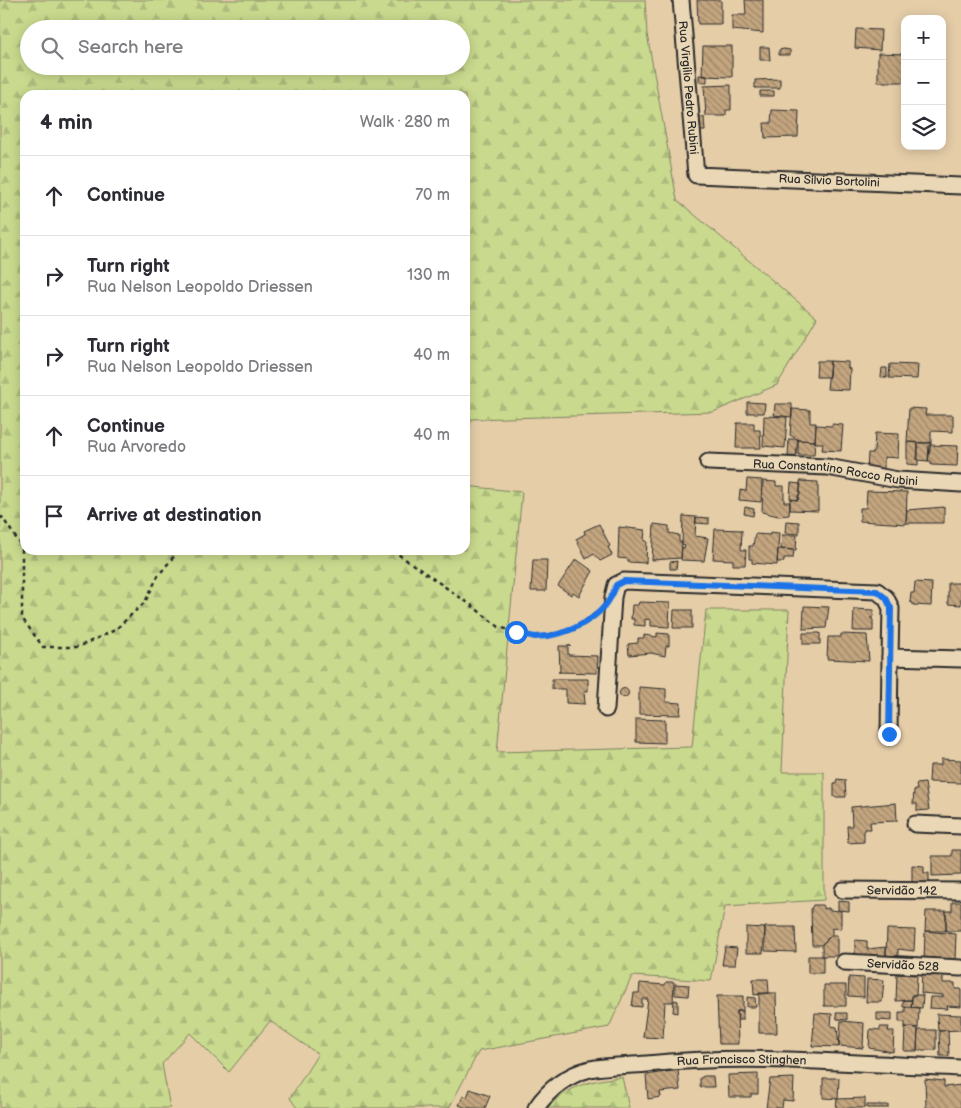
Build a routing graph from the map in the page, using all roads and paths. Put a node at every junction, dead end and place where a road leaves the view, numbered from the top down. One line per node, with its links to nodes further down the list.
1 (681, 0): 2 (street, Rua Virgílio Pedro Rubini)
2 (696, 175): 3 (street, Rua Sílvio Bortolini)
3 (961, 186)
4 (708, 462): 5 (street, Rua Constantino Rocco Rubini)
5 (961, 484)
6 (0, 518): 7 (path)
7 (20, 544)
8 (22, 555): 9 (path)
9 (175, 555)
10 (399, 555): 11 (path)
11 (613, 597): 12 (street); 14 (street)
12 (890, 657): 13 (street); 15 (street)
13 (961, 659)
14 (606, 709)
15 (889, 734)
16 (915, 824): 17 (street)
17 (961, 826)
18 (843, 890): 19 (street, Servidão 142)
19 (961, 891)
20 (844, 962): 21 (street, Servidão 528)
21 (961, 968)
22 (961, 1068): 23 (street, Rua Francisco Stinghen)
23 (536, 1108)

